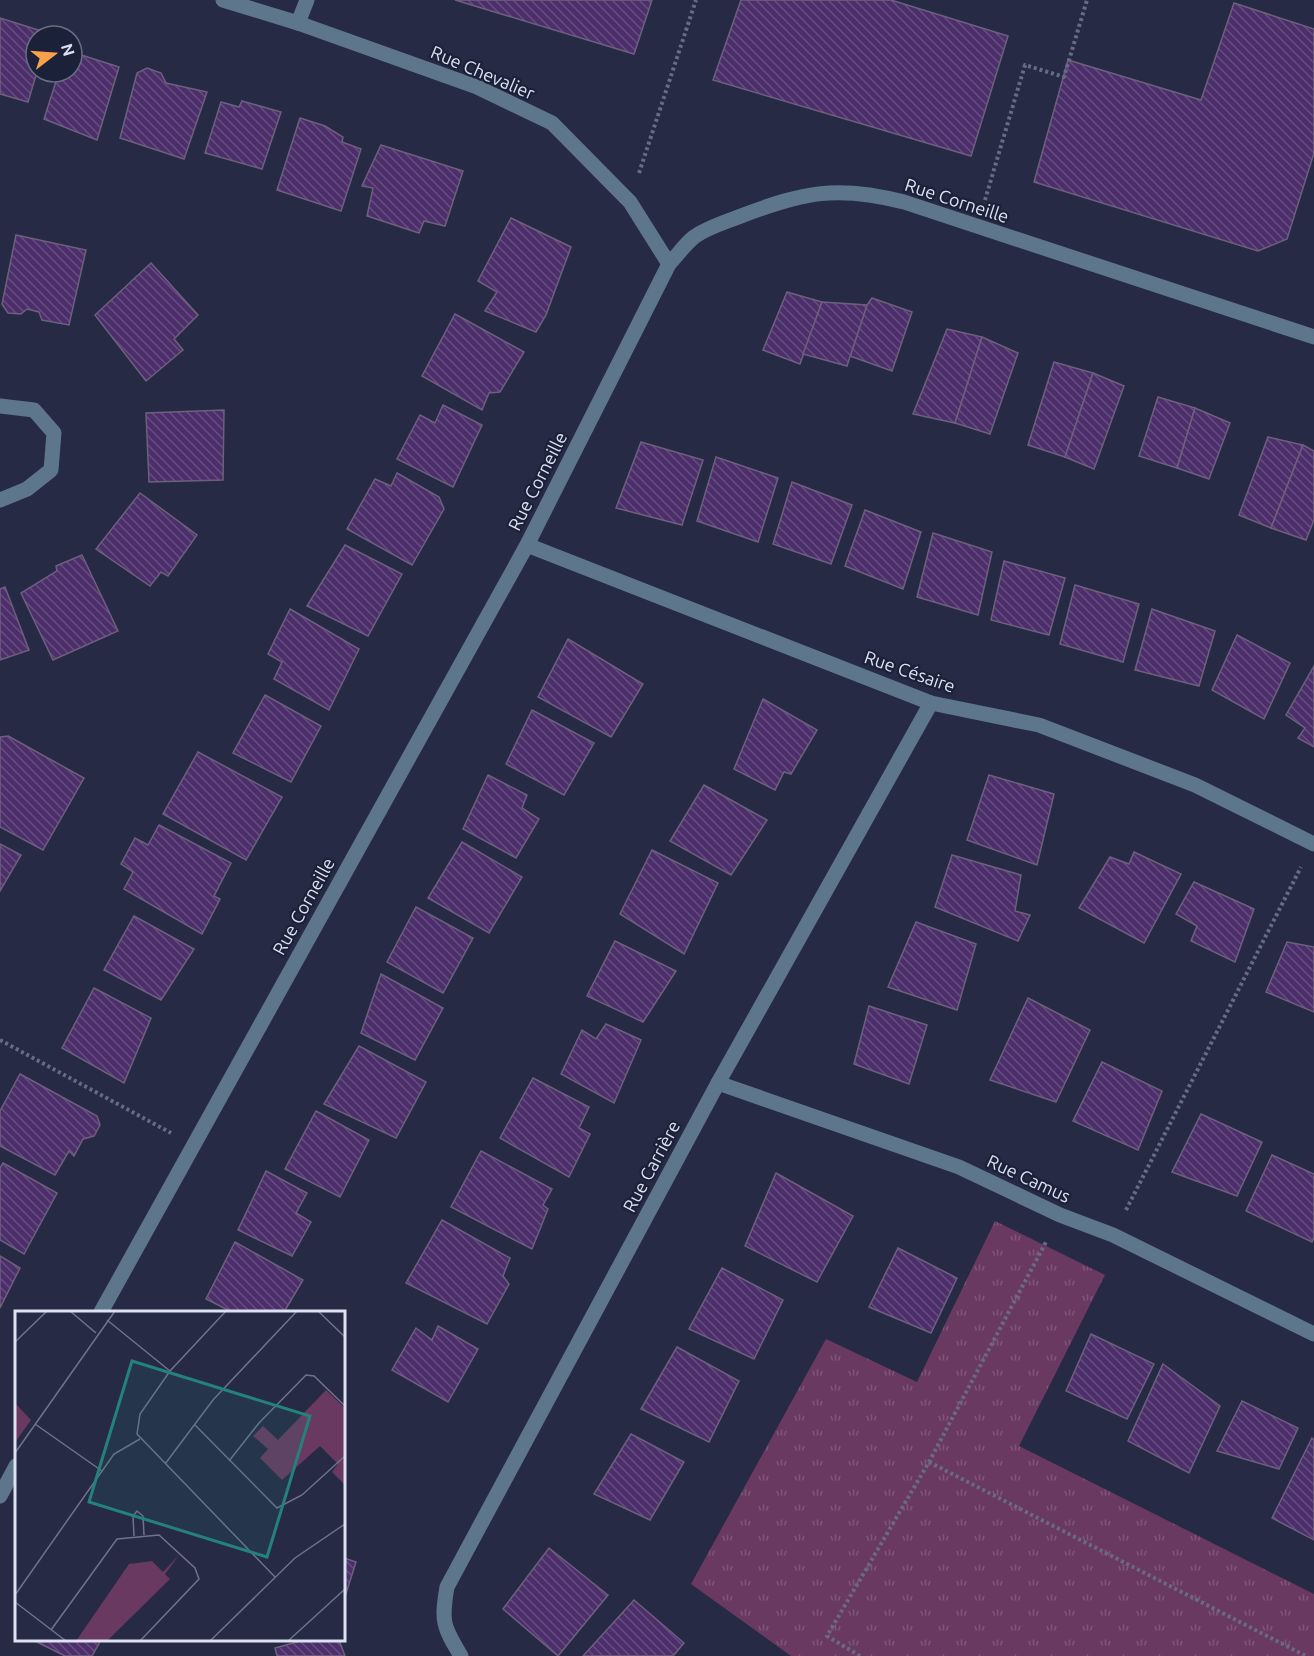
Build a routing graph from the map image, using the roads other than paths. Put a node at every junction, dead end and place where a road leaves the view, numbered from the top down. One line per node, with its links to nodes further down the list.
1 (223, 0): 3 (street, Rue Chevalier)
2 (307, 0): 3 (street)
3 (298, 23): 4 (street, Rue Chevalier)
4 (669, 264): 5 (street, Rue Corneille); 8 (street, Rue Corneille)
5 (1314, 337)
6 (0, 406): 7 (street)
7 (0, 500)
8 (527, 545): 9 (street, Rue Césaire); 12 (street, Rue Corneille)
9 (931, 703): 10 (street, Rue Césaire); 11 (street, Rue Carrière)
10 (1314, 844)
11 (718, 1083): 13 (street, Rue Camus); 16 (street, Rue Carrière)
12 (102, 1311)
13 (1314, 1334)
14 (15, 1468): 15 (street)
15 (0, 1496)
16 (461, 1656)

